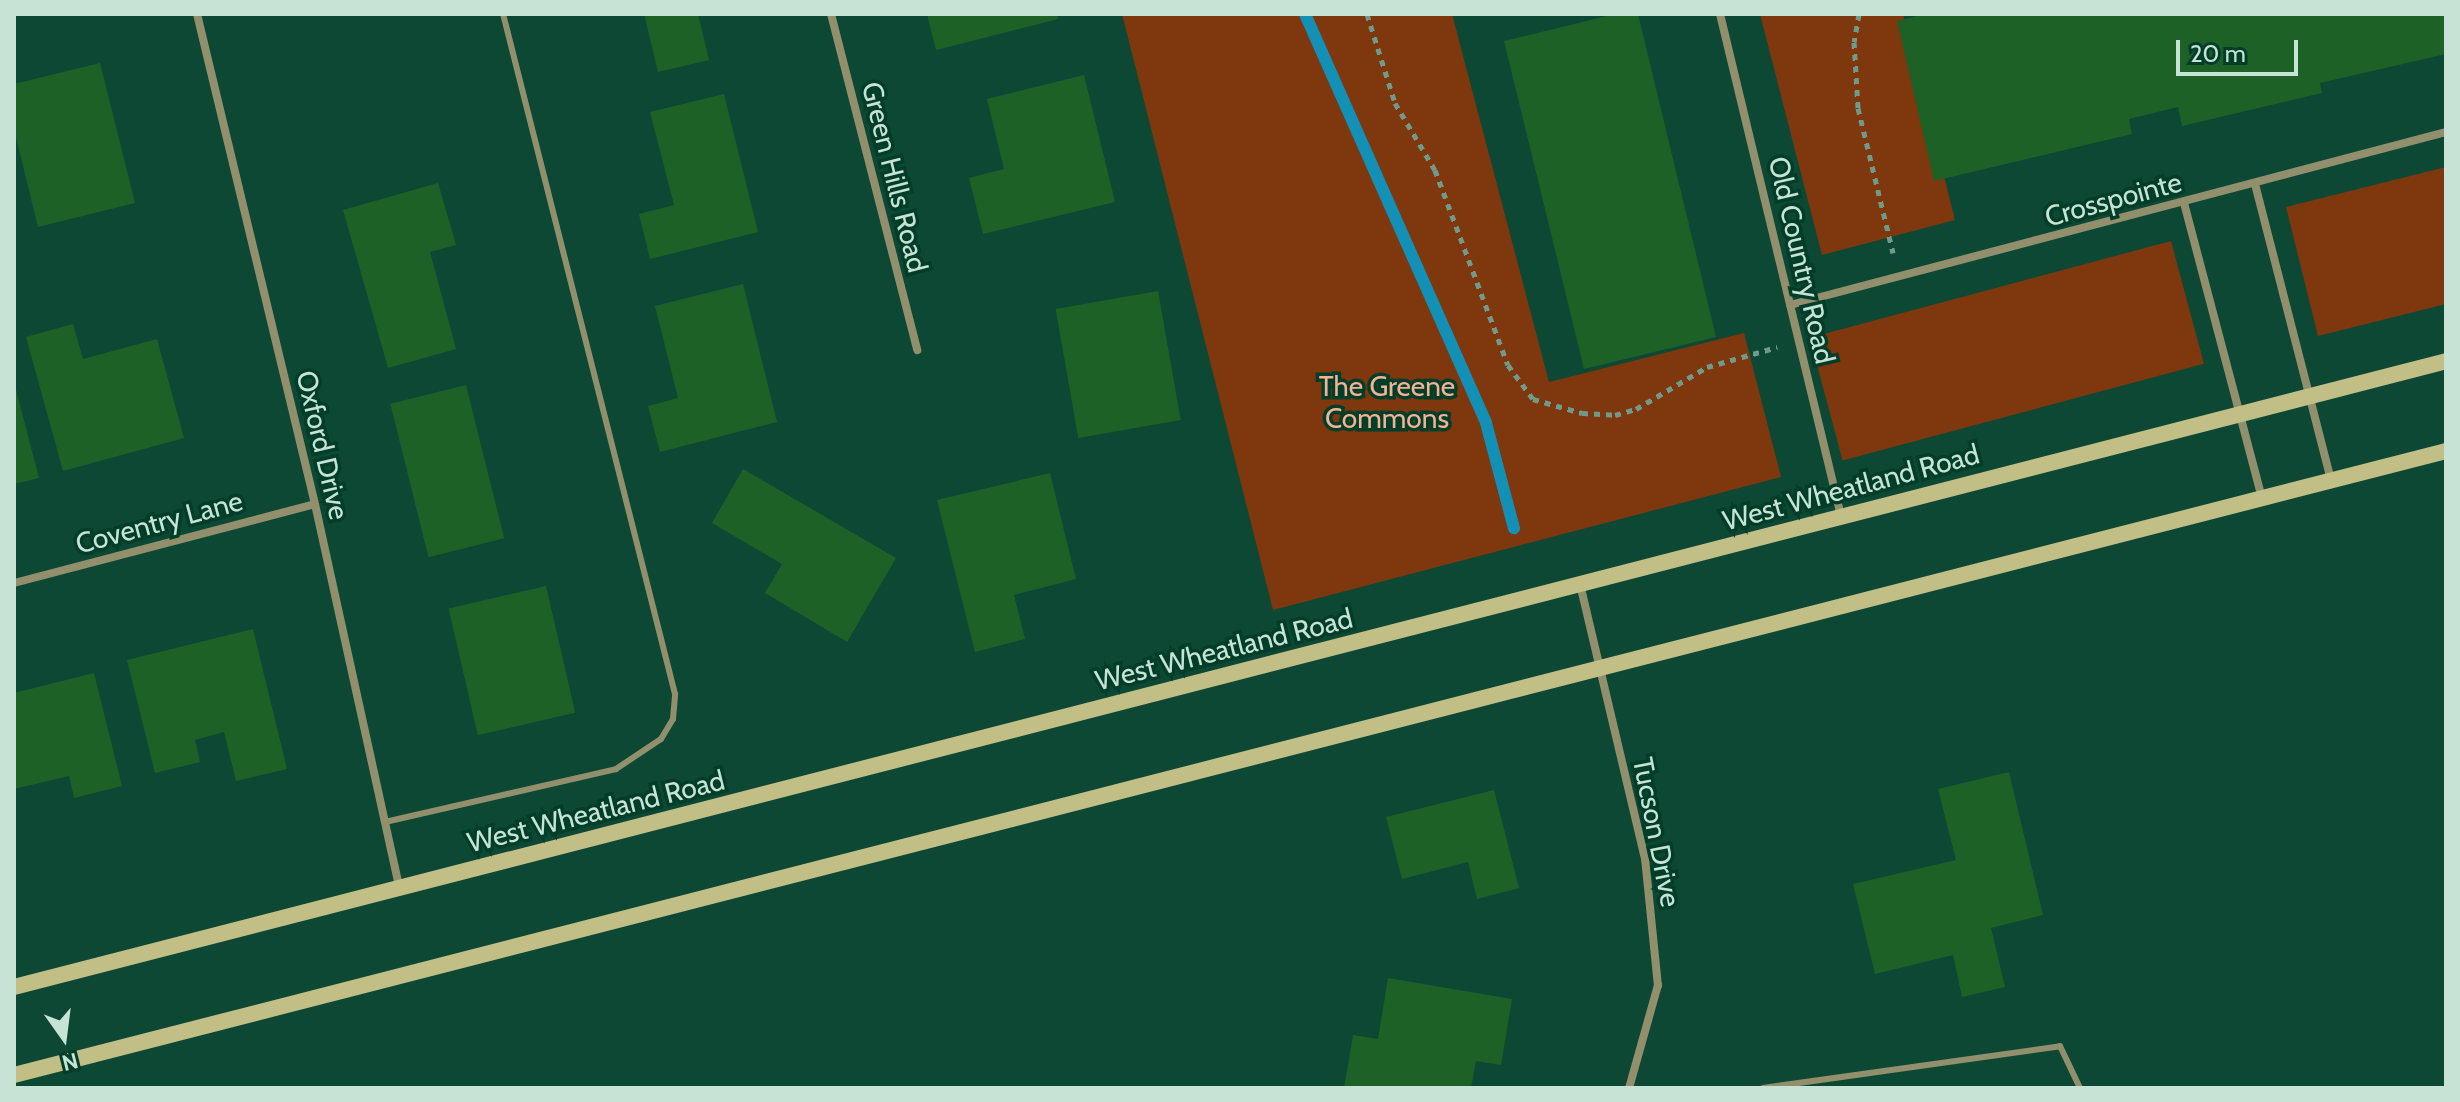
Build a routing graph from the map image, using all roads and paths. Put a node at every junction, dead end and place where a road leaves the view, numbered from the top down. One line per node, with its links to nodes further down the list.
1 (197, 14): 20 (street, Oxford Drive)
2 (503, 14): 25 (lane)
3 (831, 14): 13 (street, Green Hills Road)
4 (1367, 14): 12 (path)
5 (1720, 14): 11 (street, Old Country Road)
6 (1859, 14): 10 (path)
7 (2446, 132): 8 (street, Crosspointe)
8 (2255, 184): 9 (street, Crosspointe); 15 (street)
9 (2184, 203): 10 (street, Crosspointe); 16 (street)
10 (1899, 277): 11 (street, Crosspointe)
11 (1790, 305): 12 (street, Old Country Road)
12 (1798, 342): 21 (street, Old Country Road)
13 (917, 350)
14 (2446, 361): 15 (main road, West Wheatland Road)
15 (2310, 396): 16 (main road, West Wheatland Road); 18 (street)
16 (2238, 414): 19 (street); 21 (main road, West Wheatland Road)
17 (2446, 451): 18 (main road)
18 (2331, 480): 19 (main road)
19 (2262, 498): 24 (main road)
20 (315, 504): 22 (street, Coventry Lane); 25 (street, Oxford Drive)
21 (1841, 516): 23 (main road, West Wheatland Road)
22 (14, 583)
23 (1580, 584): 24 (street, Tucson Drive); 26 (main road, West Wheatland Road)
24 (1600, 668): 28 (main road); 29 (street, Tucson Drive)
25 (385, 822): 26 (street, Oxford Drive)
26 (399, 888): 27 (main road, West Wheatland Road)
27 (14, 987)
28 (14, 1075)
29 (1629, 1088)
30 (1763, 1088): 31 (lane)
31 (2080, 1088)

